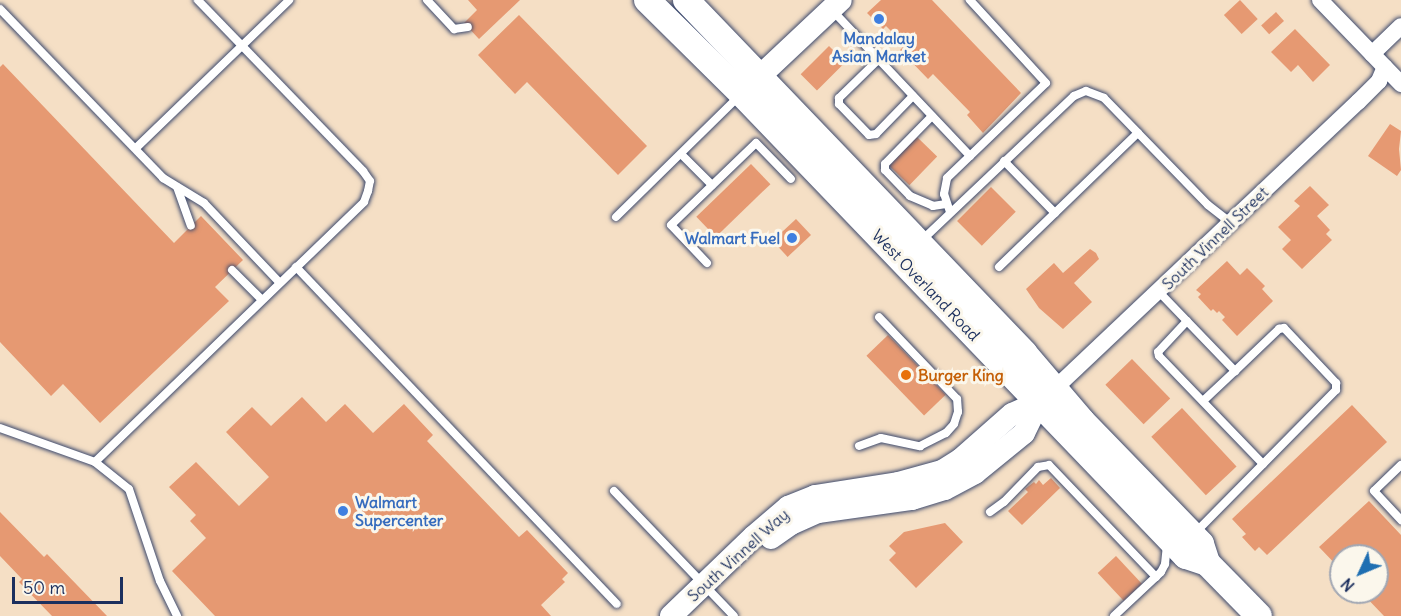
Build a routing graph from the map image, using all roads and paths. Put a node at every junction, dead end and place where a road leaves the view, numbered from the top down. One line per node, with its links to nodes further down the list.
1 (198, 0): 13 (lane)
2 (289, 0): 13 (lane)
3 (427, 0): 12 (lane)
4 (647, 0): 18 (main road, West Overland Road)
5 (660, 0): 18 (main road, West Overland Road)
6 (969, 0): 24 (lane)
7 (1320, 0): 14 (street)
8 (686, 1): 18 (main road, West Overland Road)
9 (836, 4): 15 (lane); 18 (street)
10 (0, 9): 22 (lane)
11 (1401, 26): 14 (street)
12 (468, 27)
13 (242, 45): 22 (lane); 36 (lane)
14 (1372, 54): 16 (street)
15 (879, 59): 19 (lane); 19 (lane)
16 (1385, 67): 17 (street); 32 (street, South Vinnell Street)
17 (1401, 84)
18 (750, 85): 23 (lane); 34 (main road, West Overland Road); 45 (main road, West Overland Road)
19 (914, 96): 20 (lane)
20 (932, 116): 24 (lane); 29 (lane)
21 (1138, 133): 25 (lane); 30 (lane); 32 (lane)
22 (136, 148): 28 (lane)
23 (681, 154): 27 (lane); 31 (lane)
24 (970, 156): 29 (lane)
25 (1004, 161): 29 (lane); 30 (lane)
26 (791, 179): 27 (lane)
27 (712, 185): 35 (lane)
28 (177, 187): 33 (lane); 39 (lane)
29 (948, 208): 34 (lane)
30 (1055, 213): 37 (lane)
31 (615, 217)
32 (1230, 222): 40 (street, South Vinnell Street)
33 (191, 226)
34 (919, 243): 45 (main road, West Overland Road)
35 (707, 263)
36 (296, 267): 39 (lane); 58 (lane)
37 (999, 267)
38 (232, 270): 41 (lane)
39 (280, 283): 41 (lane)
40 (1159, 292): 43 (lane); 45 (street, South Vinnell Street)
41 (262, 300): 49 (lane)
42 (879, 317): 48 (lane)
43 (1187, 321): 44 (lane); 46 (lane)
44 (1235, 371): 46 (lane); 50 (lane)
45 (1047, 396): 55 (main road, West Overland Road); 57 (street, South Vinnell Way)
46 (1203, 401): 50 (lane)
47 (0, 428): 49 (lane)
48 (859, 446)
49 (96, 462): 59 (lane)
50 (1263, 464): 55 (lane)
51 (1401, 465): 54 (lane)
52 (614, 491): 57 (lane)
53 (990, 512): 56 (lane)
54 (1401, 520)
55 (1181, 537): 56 (lane); 64 (main road, West Overland Road)
56 (1156, 577): 63 (lane)
57 (708, 590): 60 (street, South Vinnell Way); 61 (street, South Vinnell Way); 62 (lane)
58 (617, 604)
59 (177, 616)
60 (670, 616)
61 (690, 616)
62 (734, 616)
63 (1114, 616)
64 (1259, 616)

